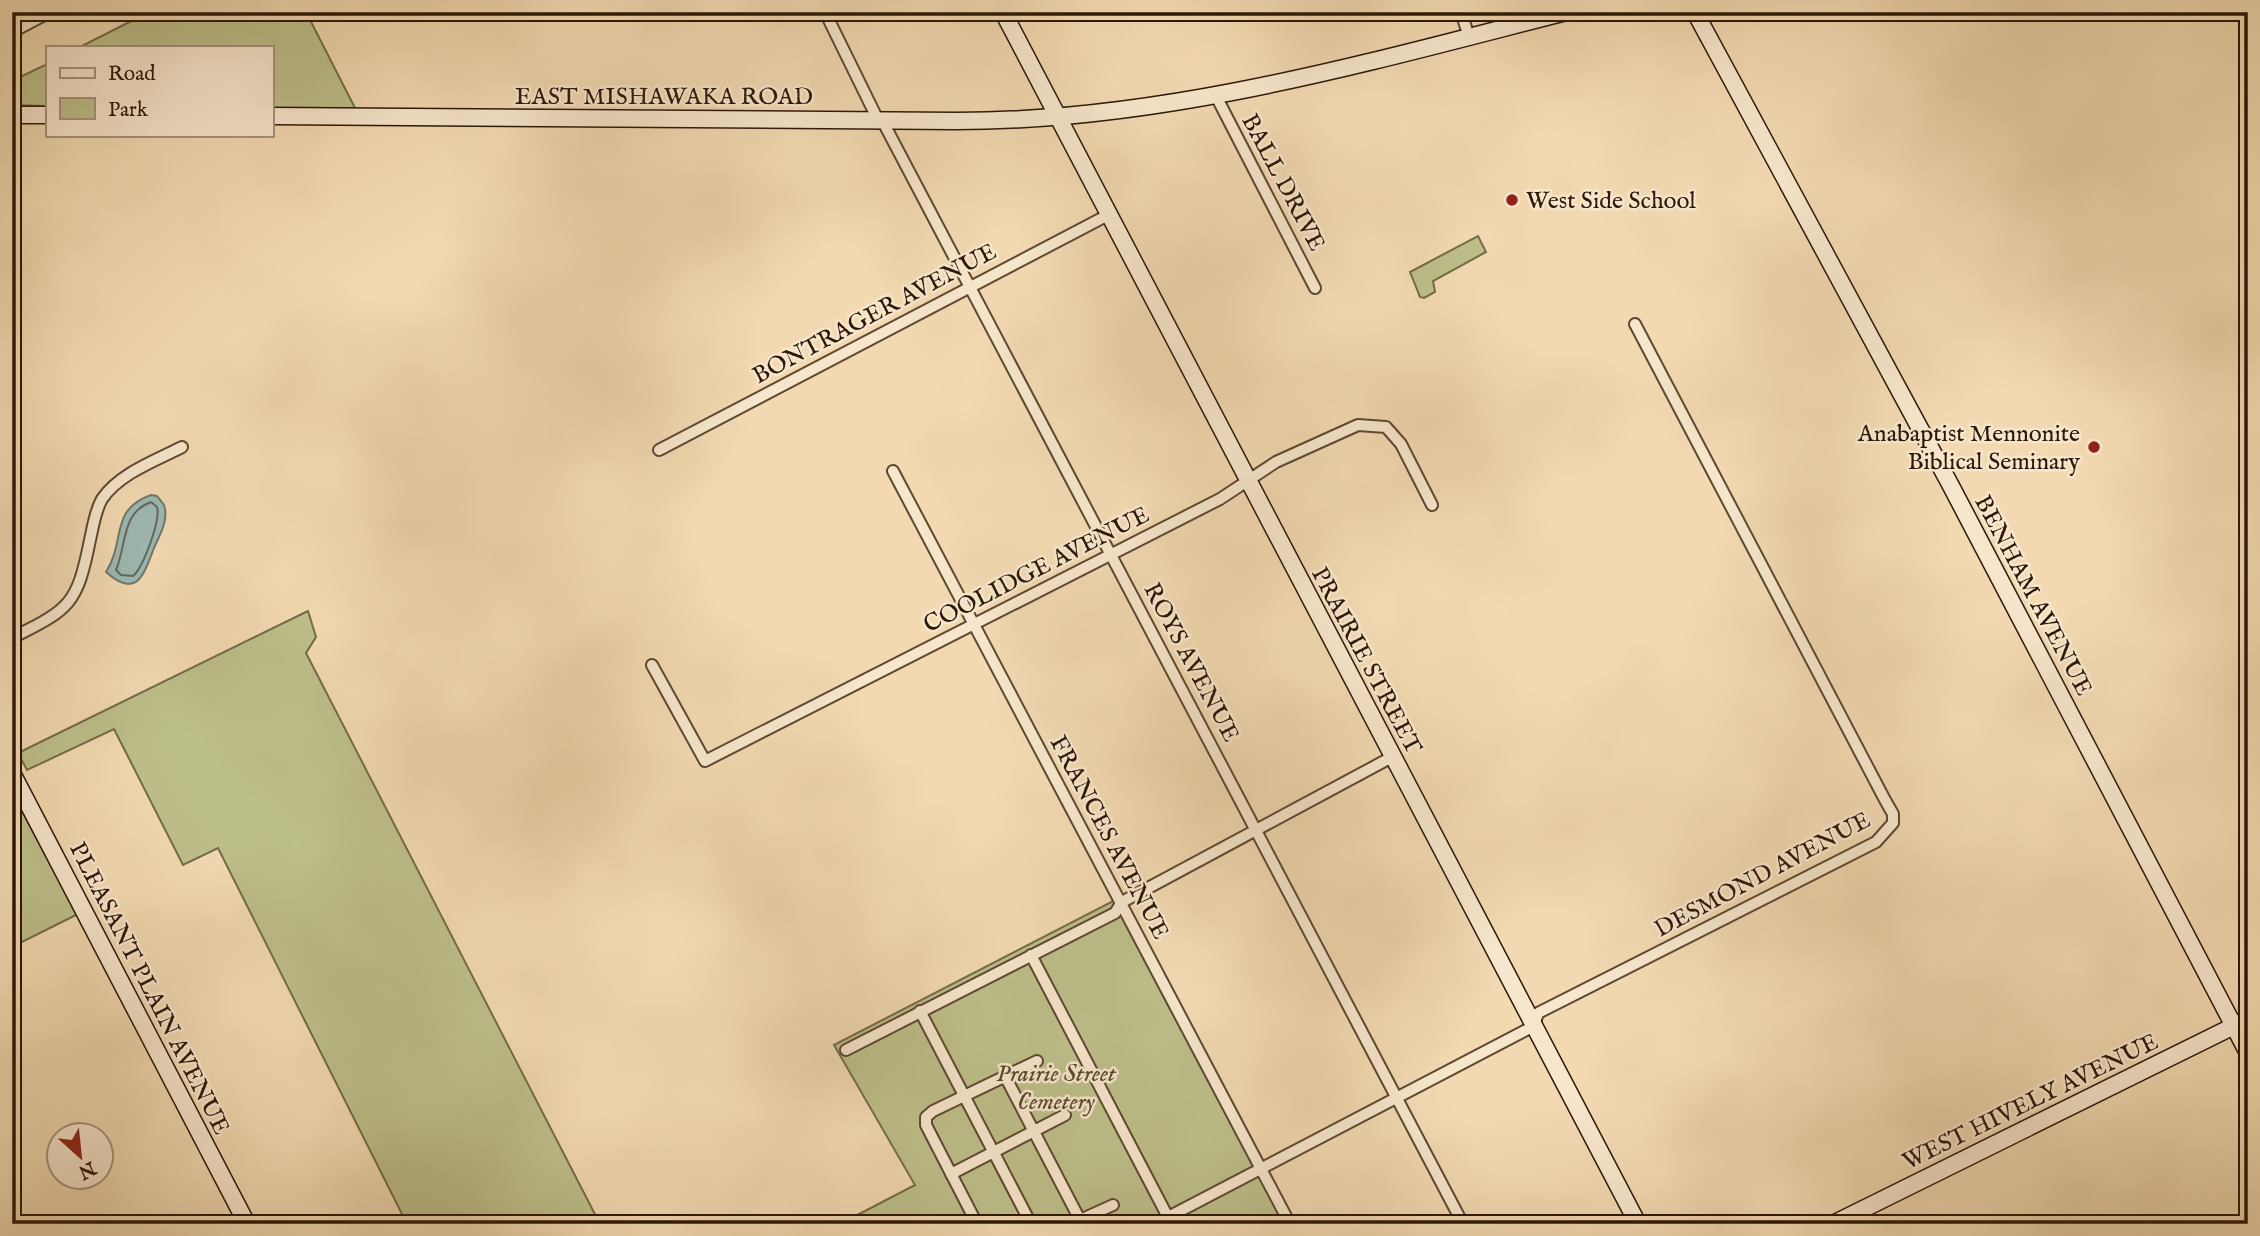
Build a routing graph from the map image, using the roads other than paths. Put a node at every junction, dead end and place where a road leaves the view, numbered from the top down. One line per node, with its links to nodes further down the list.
1 (50, 12): 7 (street)
2 (825, 12): 14 (street, ROYS AVENUE)
3 (1003, 12): 13 (main road, PRAIRIE STREET)
4 (1461, 12): 8 (street)
5 (1566, 12): 8 (main road, EAST MISHAWAKA ROAD)
6 (1695, 12): 34 (main road, BENHAM AVENUE)
7 (12, 32)
8 (1469, 37): 9 (main road, EAST MISHAWAKA ROAD)
9 (1216, 96): 13 (main road, EAST MISHAWAKA ROAD); 17 (street, BALL DRIVE)
10 (12, 115): 11 (main road)
11 (46, 115)
12 (273, 116): 14 (main road, EAST MISHAWAKA ROAD)
13 (1057, 118): 14 (main road, EAST MISHAWAKA ROAD); 15 (main road, PRAIRIE STREET)
14 (880, 120): 16 (street, ROYS AVENUE)
15 (1108, 215): 16 (street, BONTRAGER AVENUE); 22 (main road, PRAIRIE STREET)
16 (971, 286): 20 (street, BONTRAGER AVENUE); 24 (street, ROYS AVENUE)
17 (1315, 288)
18 (1635, 324): 35 (street, DESMOND AVENUE)
19 (182, 447): 26 (street)
20 (659, 450)
21 (893, 471): 25 (street, FRANCES AVENUE)
22 (1247, 482): 23 (street, COOLIDGE AVENUE); 24 (street, COOLIDGE AVENUE); 28 (main road, PRAIRIE STREET)
23 (1432, 505)
24 (1111, 554): 25 (street, COOLIDGE AVENUE); 30 (street, ROYS AVENUE)
25 (972, 626): 27 (street, COOLIDGE AVENUE); 31 (street, FRANCES AVENUE)
26 (12, 638)
27 (652, 665)
28 (1392, 757): 30 (street); 35 (main road, PRAIRIE STREET)
29 (12, 773): 50 (main road, PLEASANT PLAIN AVENUE)
30 (1256, 829): 31 (street); 41 (street, ROYS AVENUE)
31 (1122, 902): 32 (street); 45 (street, FRANCES AVENUE)
32 (1031, 955): 33 (street); 48 (street)
33 (920, 1011): 36 (street); 40 (street)
34 (2241, 1023): 37 (main road, BENHAM AVENUE); 57 (main road, WEST HIVELY AVENUE)
35 (1534, 1026): 41 (street, DESMOND AVENUE); 56 (main road, PRAIRIE STREET)
36 (846, 1050)
37 (2248, 1053)
38 (1037, 1060): 39 (street)
39 (1005, 1076): 40 (street); 43 (street)
40 (964, 1095): 44 (street); 46 (street)
41 (1397, 1098): 45 (street, DESMOND AVENUE); 55 (street, ROYS AVENUE)
42 (1065, 1115): 43 (street)
43 (1033, 1131): 44 (street); 49 (street)
44 (993, 1151): 46 (street); 52 (street)
45 (1261, 1169): 48 (street, DESMOND AVENUE); 54 (street, FRANCES AVENUE)
46 (951, 1174): 51 (street)
47 (1113, 1205): 49 (street)
48 (1170, 1221): 53 (street, DESMOND AVENUE)
49 (1076, 1222)
50 (247, 1224)
51 (976, 1224)
52 (1031, 1224)
53 (1155, 1224)
54 (1290, 1224)
55 (1463, 1224)
56 (1638, 1224)
57 (1833, 1224)

